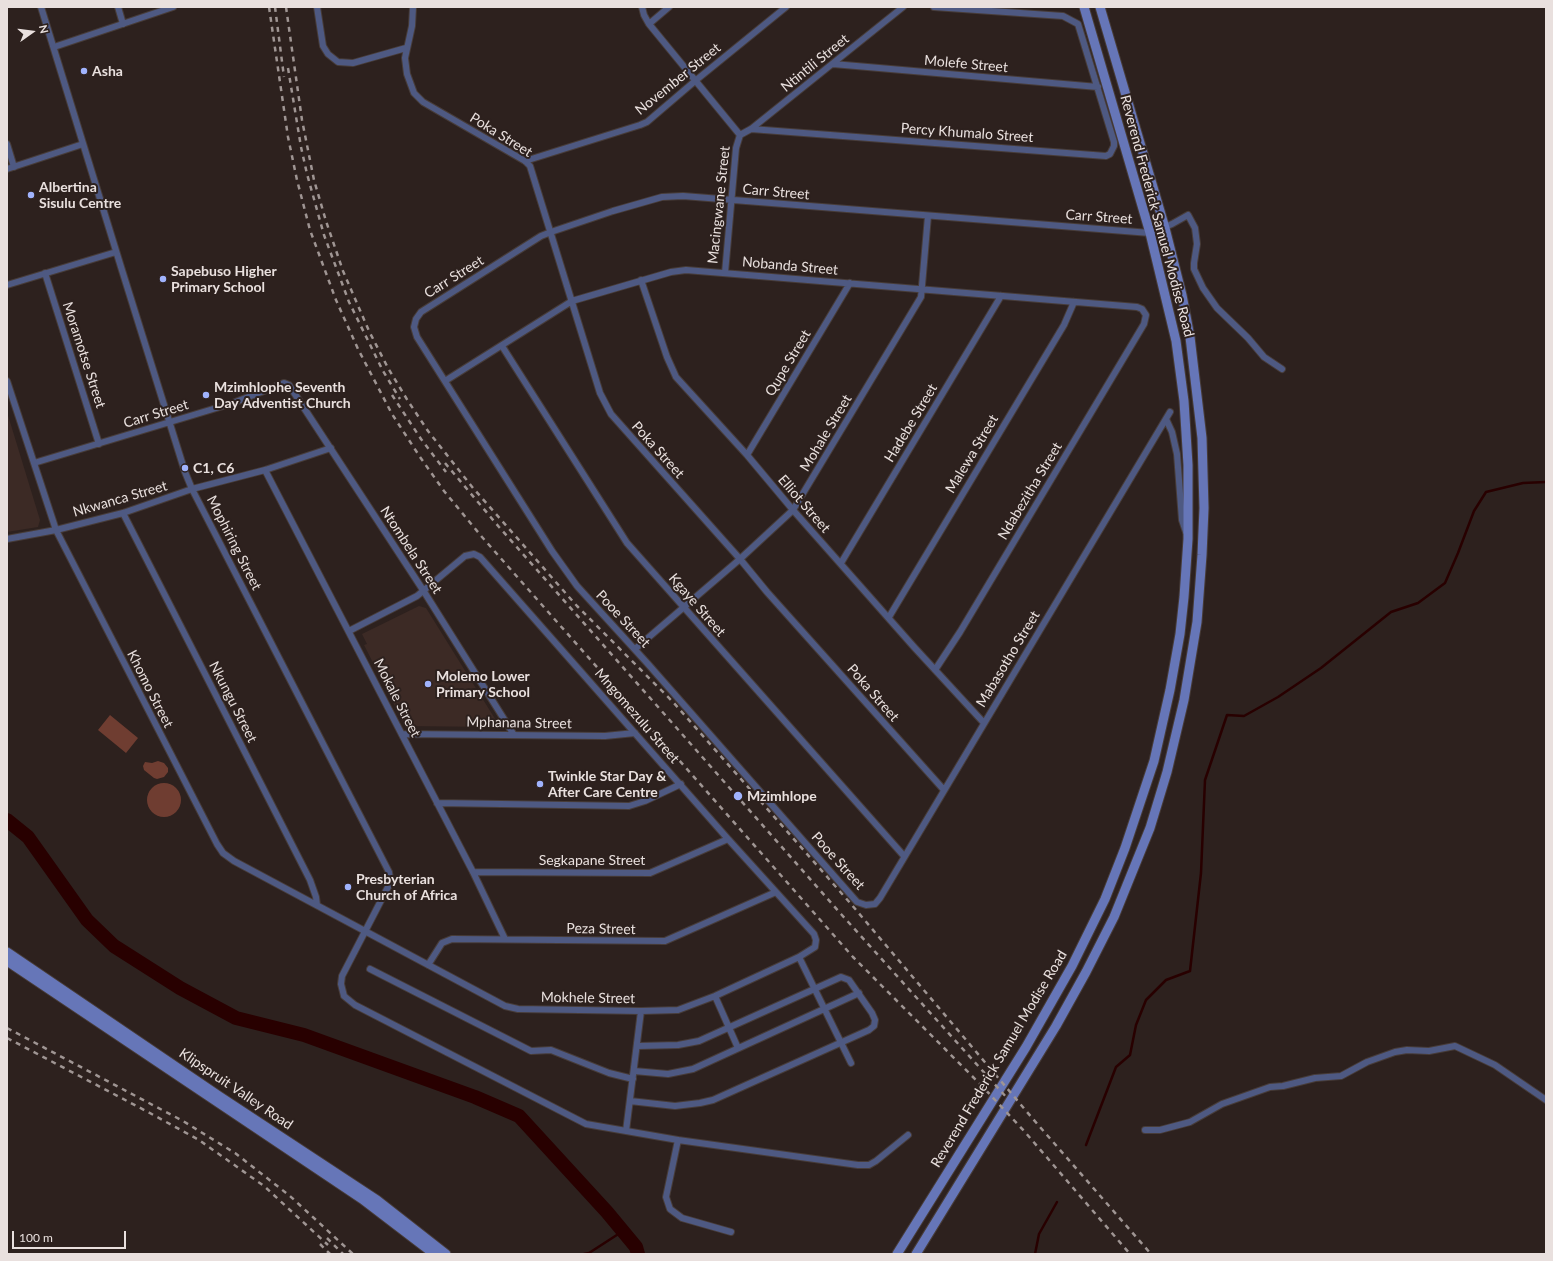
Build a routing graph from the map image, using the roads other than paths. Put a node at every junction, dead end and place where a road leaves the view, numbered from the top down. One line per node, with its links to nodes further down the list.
1 (41, 7): 17 (street, Mophiring Street)
2 (118, 7): 15 (street)
3 (173, 7): 15 (street)
4 (317, 7): 18 (street)
5 (413, 7): 18 (street)
6 (642, 7): 16 (street, Macingwane Street)
7 (669, 7): 16 (street)
8 (786, 7): 20 (street, November Street)
9 (903, 7): 19 (street, Ntintili Street)
10 (934, 7): 21 (street, Percy Khumalo Street)
11 (1081, 7): 14 (main road)
12 (1084, 7): 14 (main road, Reverend Frederick Samuel Modise Road)
13 (1100, 7): 31 (main road, Reverend Frederick Samuel Modise Road)
14 (1088, 19): 33 (main road, Reverend Frederick Samuel Modise Road)
15 (123, 24): 17 (street)
16 (649, 24): 20 (street, Macingwane Street)
17 (54, 47): 25 (street, Mophiring Street)
18 (406, 48): 26 (street, Poka Street)
19 (833, 64): 21 (street, Molefe Street); 22 (street, Ntintili Street)
20 (695, 81): 23 (street, Macingwane Street); 26 (street, November Street)
21 (1098, 87): 22 (street, Percy Khumalo Street)
22 (751, 129): 23 (street, Ntintili Street)
23 (740, 134): 29 (street, Macingwane Street)
24 (7, 144): 27 (street)
25 (82, 144): 27 (street); 34 (street, Mophiring Street)
26 (525, 161): 32 (street, Poka Street)
27 (14, 166): 28 (street)
28 (7, 169)
29 (731, 200): 30 (street, Carr Street); 32 (street, Carr Street); 36 (street, Macingwane Street)
30 (928, 216): 33 (street, Carr Street); 40 (street, Mohale Street)
31 (1165, 228): 33 (street, Carr Street); 47 (street, Carr Street); 116 (main road, Reverend Frederick Samuel Modise Road)
32 (550, 232): 42 (street, Poka Street); 44 (street, Carr Street)
33 (1150, 233): 64 (main road, Reverend Frederick Samuel Modise Road)
34 (116, 252): 35 (street); 53 (street, Mophiring Street)
35 (45, 273): 39 (street); 54 (street, Moramotse Street)
36 (725, 273): 37 (street, Nobanda Street); 38 (street, Nobanda Street)
37 (642, 280): 42 (street, Nobanda Street); 56 (street, Elliot Street)
38 (850, 283): 40 (street, Nobanda Street); 56 (street, Qupe Street)
39 (7, 285)
40 (922, 289): 41 (street, Nobanda Street); 60 (street, Mohale Street)
41 (1001, 296): 43 (street, Nobanda Street); 66 (street, Hadebe Street)
42 (572, 301): 46 (street, Nobanda Street); 65 (street, Poka Street)
43 (1074, 302): 45 (street, Nobanda Street); 69 (street, Malewa Street)
44 (416, 319): 49 (street, Pooe Street)
45 (1144, 324): 72 (street, Ndabezitha Street)
46 (502, 346): 49 (street, Nobanda Street); 68 (street, Kgaye Street)
47 (1282, 370)
48 (7, 380): 57 (street, Khomo Street)
49 (445, 380): 71 (street, Pooe Street)
50 (284, 383): 53 (street, Carr Street); 55 (street, Ntombela Street)
51 (1170, 412): 52 (street, Mabasotho Street)
52 (1166, 419): 64 (street); 73 (street, Mabasotho Street)
53 (170, 422): 54 (street, Carr Street); 59 (street, Mophiring Street)
54 (99, 444): 57 (street, Carr Street)
55 (330, 448): 58 (street, Nkwanca Street); 67 (street, Ntombela Street)
56 (747, 455): 60 (street, Elliot Street)
57 (34, 463): 62 (street, Khomo Street)
58 (265, 470): 59 (street, Nkwanca Street); 70 (street, Mokale Street)
59 (192, 489): 61 (street, Nkwanca Street); 86 (street, Mophiring Street)
60 (793, 510): 65 (street, Mohale Street); 66 (street, Elliot Street)
61 (123, 513): 62 (street, Nkwanca Street); 85 (street, Nkungu Street)
62 (56, 530): 63 (street, Nkwanca Street); 85 (street, Khomo Street)
63 (7, 539)
64 (1188, 539): 115 (main road, Reverend Frederick Samuel Modise Road)
65 (740, 559): 68 (street, Mohale Street); 78 (street, Poka Street)
66 (841, 563): 69 (street, Elliot Street)
67 (423, 590): 70 (street); 74 (street, Mngomezulu Street); 76 (street, Ntombela Street)
68 (683, 607): 71 (street, Mohale Street); 81 (street, Kgaye Street)
69 (889, 617): 72 (street, Elliot Street)
70 (349, 631): 75 (street, Mokale Street)
71 (635, 649): 84 (street, Pooe Street)
72 (935, 670): 73 (street, Elliot Street)
73 (984, 723): 78 (street, Mabasotho Street)
74 (635, 733): 76 (street, Mphanana Street); 77 (street, Mngomezulu Street)
75 (402, 734): 76 (street, Mphanana Street); 79 (street, Mokale Street)
76 (514, 735)
77 (681, 784): 79 (street); 80 (street, Mngomezulu Street)
78 (944, 790): 81 (street, Mabasotho Street)
79 (437, 802): 82 (street, Mokale Street)
80 (728, 839): 82 (street, Segkapane Street); 83 (street, Mngomezulu Street)
81 (904, 856): 84 (street, Mabasotho Street)
82 (473, 872): 87 (street, Mokale Street)
83 (776, 892): 87 (street, Peza Street); 88 (street, Mngomezulu Street)
84 (860, 903)
85 (317, 905): 86 (street, Khomo Street)
86 (365, 931): 92 (street, Mokhele Street); 109 (street, Mophiring Street)
87 (505, 940): 92 (street, Peza Street)
88 (815, 947): 90 (street, Mokhele Street)
89 (7, 952): 114 (main road, Klipspruit Valley Road)
90 (799, 957): 94 (street); 96 (street, Mokhele Street)
91 (7, 962): 113 (main road, Klipspruit Valley Road)
92 (428, 965): 98 (street, Mokhele Street)
93 (370, 969): 105 (street)
94 (814, 988): 95 (street); 97 (street); 99 (street)
95 (859, 993): 97 (street); 100 (street)
96 (715, 996): 98 (street, Mokhele Street); 99 (street)
97 (824, 1009): 100 (street); 102 (street)
98 (641, 1011): 101 (street)
99 (729, 1027): 101 (street); 102 (street)
100 (841, 1042): 103 (street); 107 (street)
101 (638, 1046): 104 (street)
102 (738, 1048): 104 (street)
103 (851, 1063)
104 (634, 1071): 105 (street)
105 (632, 1079): 107 (street)
106 (1546, 1100): 108 (street)
107 (630, 1101): 109 (street)
108 (1145, 1130)
109 (626, 1131): 111 (street, Mophiring Street)
110 (908, 1135): 111 (street, Mophiring Street)
111 (678, 1140): 112 (street)
112 (731, 1232)
113 (434, 1254)
114 (446, 1254)
115 (897, 1254)
116 (916, 1254)

